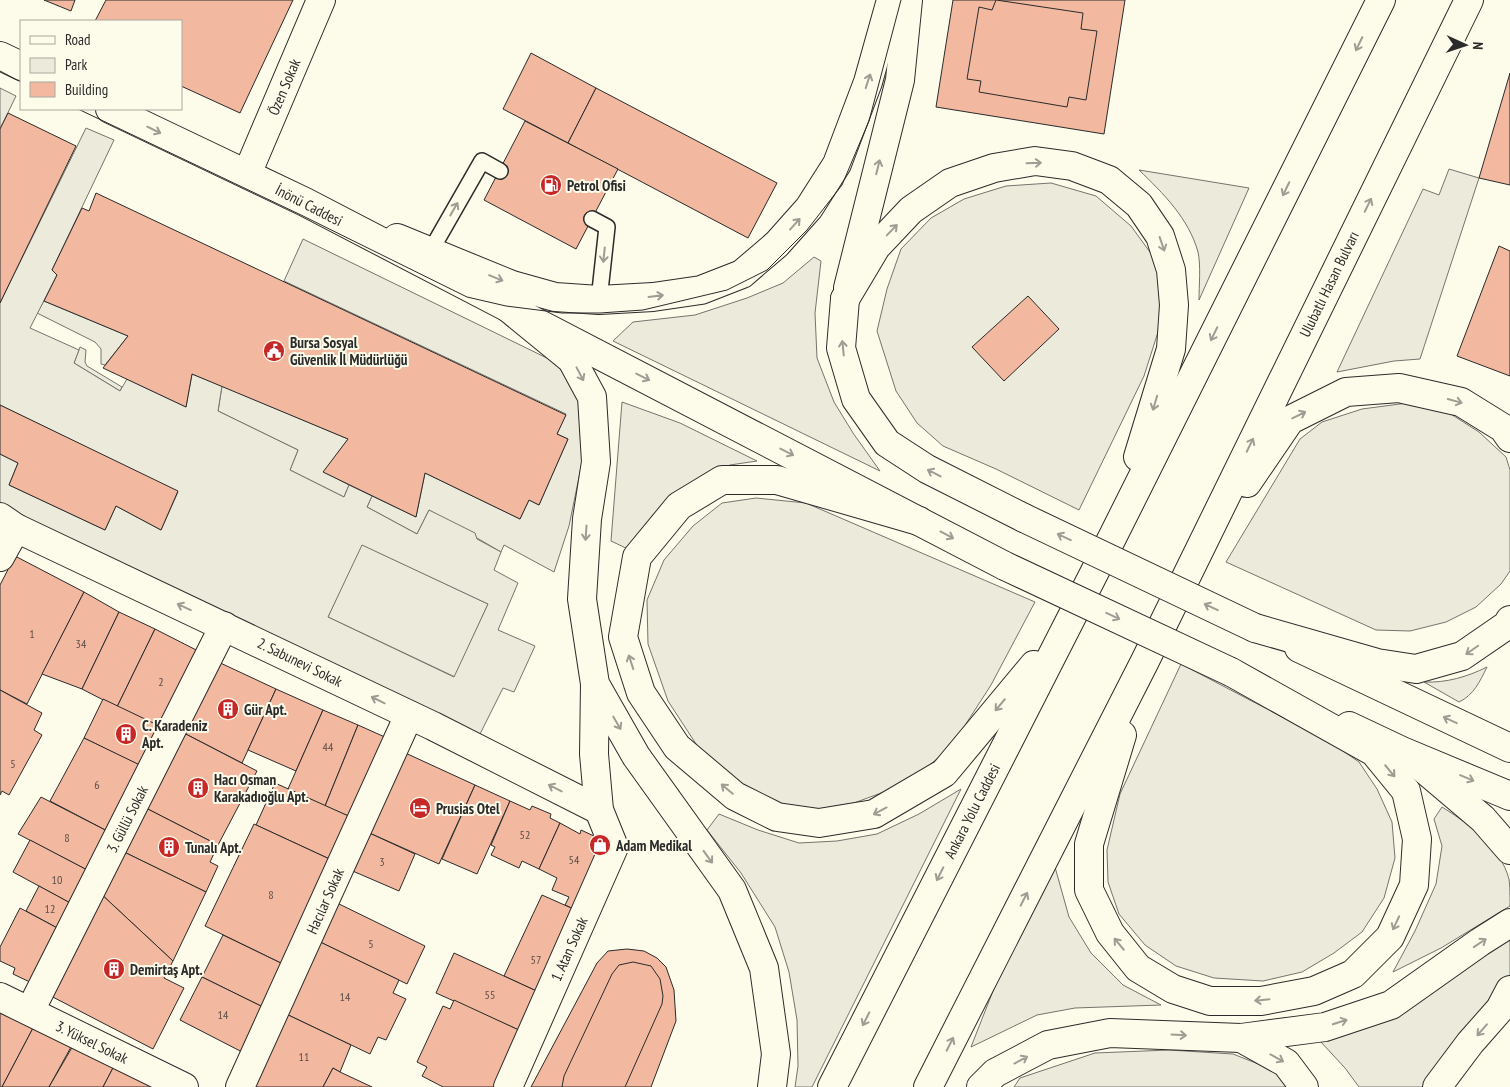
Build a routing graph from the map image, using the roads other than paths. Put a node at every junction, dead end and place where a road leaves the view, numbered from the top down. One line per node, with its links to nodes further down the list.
1 (321, 0): 10 (main road, Özen Sokak)
2 (891, 0): 15 (main road, one-way to 2)
3 (908, 0): 14 (main road, one-way to 3)
4 (1381, 0): 20 (main road, one-way to 20)
5 (1469, 0): 22 (main road, Ulubatlı Hasan Bulvarı, one-way to 5)
6 (0, 56): 7 (main road)
7 (20, 66)
8 (112, 110): 10 (main road, İnönü Caddesi, one-way to 10)
9 (500, 171): 13 (lane, one-way to 9)
10 (247, 174): 11 (main road, İnönü Caddesi)
11 (305, 202): 13 (main road); 16 (main road, İnönü Caddesi)
12 (592, 219): 15 (lane, one-way to 15)
13 (430, 252): 15 (main road, one-way to 15)
14 (845, 299): 20 (main road, one-way to 20); 26 (main road, one-way to 14, bridge)
15 (599, 300)
16 (506, 306): 18 (main road, one-way to 18); 29 (main road, one-way to 29)
17 (1510, 438): 22 (main road, one-way to 17)
18 (919, 521): 25 (main road, one-way to 18); 28 (main road, one-way to 28, bridge)
19 (8, 523): 21 (main road); 24 (main road, 2. Sabunevi Sokak, one-way to 19)
20 (1114, 536): 25 (main road, Ankara Yolu Caddesi)
21 (0, 557)
22 (1190, 568): 27 (main road)
23 (1510, 620): 26 (main road, one-way to 26)
24 (224, 626): 30 (main road, 2. Sabunevi Sokak, one-way to 24); 39 (main road, 3. Güllü Sokak)
25 (1066, 628): 45 (main road, Ankara Yolu Caddesi, one-way to 45)
26 (1255, 628): 31 (main road, one-way to 26)
27 (1145, 661): 28 (main road, one-way to 27); 46 (main road, one-way to 27)
28 (1231, 672): 32 (main road)
29 (595, 684): 34 (main road, 1. Atan Sokak); 44 (main road, one-way to 44)
30 (409, 715): 34 (main road, 2. Sabunevi Sokak, one-way to 30); 42 (main road, Hacılar Sokak)
31 (1510, 748)
32 (1402, 751): 33 (main road, one-way to 33); 35 (main road)
33 (1510, 796)
34 (599, 810): 43 (main road, 1. Atan Sokak)
35 (1510, 850)
36 (1510, 923): 40 (main road, one-way to 36)
37 (1510, 990): 49 (main road, one-way to 49)
38 (0, 997): 39 (main road, 3. Yüksel Sokak)
39 (30, 1012): 41 (main road, 3. Yüksel Sokak)
40 (1241, 1038): 47 (main road, one-way to 40); 48 (main road, one-way to 48)
41 (184, 1087)
42 (240, 1087)
43 (508, 1087)
44 (772, 1087)
45 (832, 1087)
46 (928, 1087)
47 (982, 1087)
48 (1304, 1087)
49 (1437, 1087)

